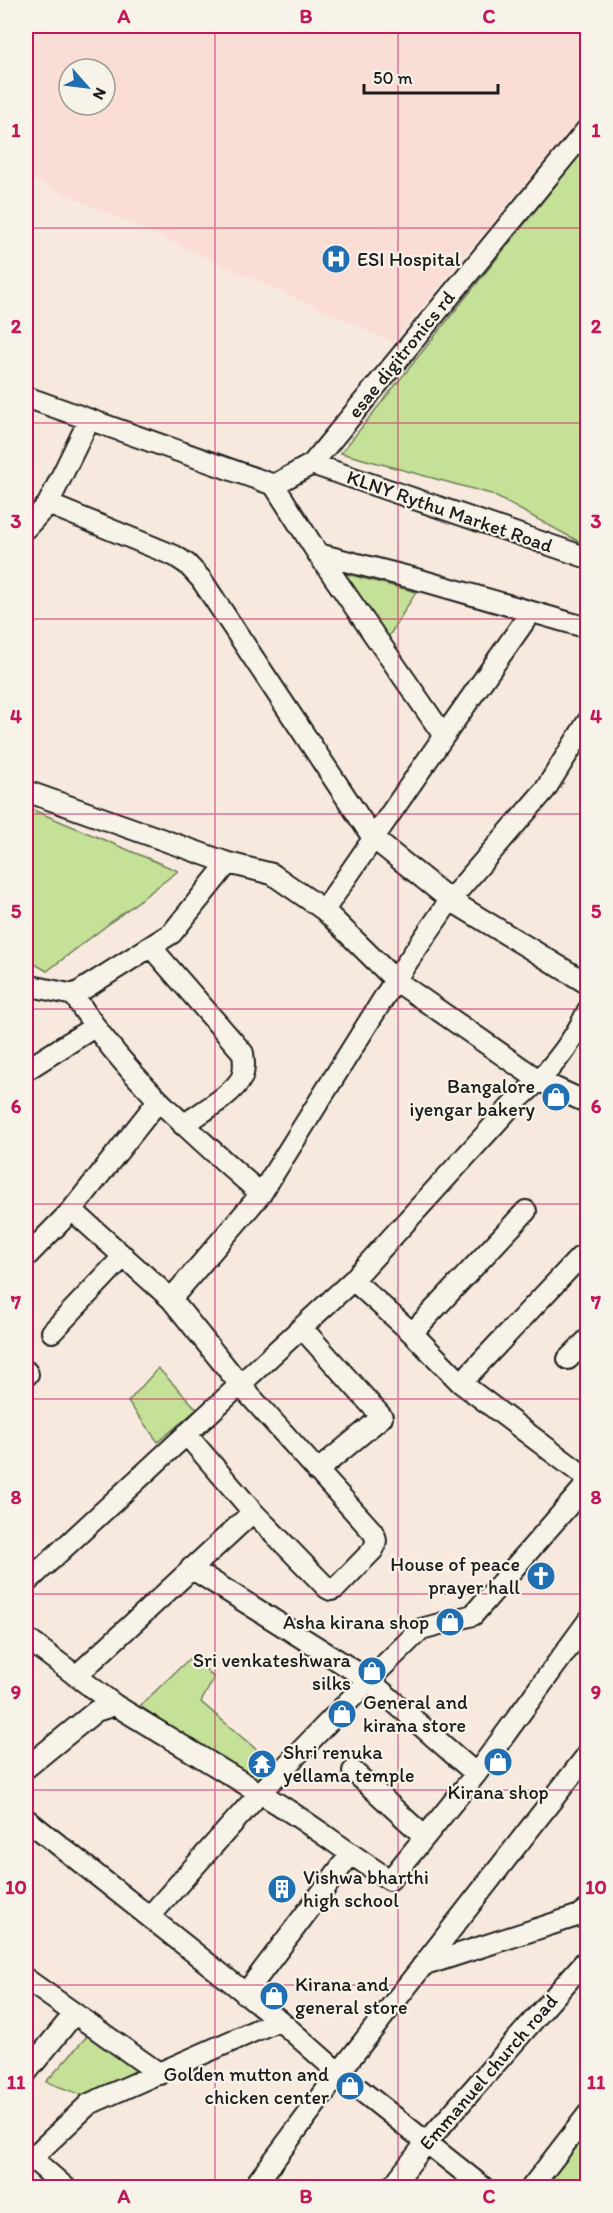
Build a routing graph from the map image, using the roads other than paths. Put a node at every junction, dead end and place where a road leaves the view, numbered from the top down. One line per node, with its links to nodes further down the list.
1 (588, 128): 4 (street, esae digitronics rd)
2 (26, 397): 3 (street)
3 (89, 420): 5 (street); 6 (street)
4 (312, 464): 5 (street, esae digitronics rd); 9 (street, KLNY Rythu Market Road)
5 (274, 485): 8 (street)
6 (48, 504): 7 (street); 15 (street)
7 (26, 528)
8 (318, 554): 10 (street); 13 (street)
9 (588, 558)
10 (531, 612): 11 (street); 13 (street)
11 (588, 628)
12 (588, 722): 17 (street)
13 (444, 736): 15 (street)
14 (26, 791): 16 (street)
15 (373, 838): 17 (street); 18 (street)
16 (228, 863): 18 (street); 19 (street)
17 (450, 900): 20 (street); 21 (street)
18 (324, 910): 20 (street)
19 (152, 947): 23 (street); 31 (street)
20 (395, 980): 28 (street); 32 (street)
21 (588, 984)
22 (26, 985): 23 (street)
23 (74, 995): 25 (street)
24 (588, 1010): 26 (street)
25 (94, 1027): 27 (street); 29 (street)
26 (582, 1035): 28 (street)
27 (26, 1070)
28 (540, 1081): 30 (street); 38 (street)
29 (158, 1101): 31 (street); 33 (street)
30 (588, 1103)
31 (183, 1125): 32 (street)
32 (261, 1194): 39 (street)
33 (72, 1210): 35 (street); 36 (street)
34 (526, 1211): 42 (street)
35 (124, 1256): 39 (street); 41 (street)
36 (26, 1257)
37 (588, 1262): 45 (street)
38 (353, 1280): 40 (street); 42 (street)
39 (171, 1299): 46 (street)
40 (302, 1328): 46 (street); 48 (street)
41 (52, 1332)
42 (412, 1333): 45 (street)
43 (588, 1339): 44 (street)
44 (568, 1359)
45 (461, 1383): 49 (street)
46 (241, 1386): 47 (street); 48 (street)
47 (186, 1434): 51 (street); 53 (street)
48 (317, 1471): 51 (street)
49 (588, 1479)
50 (588, 1483): 57 (street)
51 (253, 1512): 52 (street)
52 (190, 1568): 56 (street); 57 (street)
53 (26, 1583)
54 (588, 1622): 62 (street)
55 (26, 1638): 56 (street)
56 (76, 1676): 58 (street)
57 (369, 1680): 62 (street); 63 (street)
58 (115, 1705): 60 (street); 63 (street)
59 (588, 1754): 70 (street)
60 (26, 1768)
61 (353, 1771): 65 (street)
62 (476, 1774): 65 (street)
63 (260, 1793): 66 (street); 68 (street)
64 (26, 1819): 68 (street)
65 (425, 1837): 66 (street)
66 (350, 1855): 72 (street)
67 (588, 1909): 70 (street)
68 (150, 1916): 72 (street)
69 (588, 1958): 79 (street, Emmanuel church road)
70 (422, 1966): 76 (street)
71 (26, 1979): 73 (street)
72 (245, 1994): 74 (street)
73 (74, 2014): 75 (street); 77 (street)
74 (279, 2020): 76 (street); 77 (street)
75 (26, 2073)
76 (339, 2073): 79 (street); 82 (street)
77 (160, 2074): 80 (street)
78 (588, 2114): 85 (street)
79 (426, 2143): 83 (street, Emmanuel church road); 84 (street)
80 (29, 2155): 81 (street)
81 (66, 2187)
82 (253, 2187)
83 (392, 2187)
84 (484, 2187)
85 (531, 2187)

